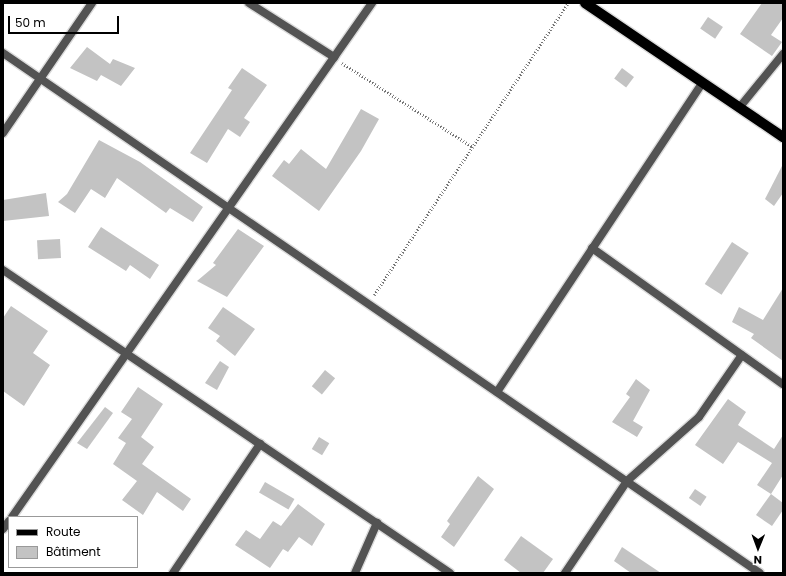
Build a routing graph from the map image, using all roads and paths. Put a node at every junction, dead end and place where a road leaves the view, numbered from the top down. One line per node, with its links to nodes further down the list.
1 (92, 3): 9 (street)
2 (249, 3): 8 (street)
3 (372, 3): 8 (street)
4 (568, 3): 14 (path)
5 (585, 3): 10 (main road)
6 (3, 54): 9 (street)
7 (783, 54): 11 (street)
8 (334, 57): 14 (path); 15 (street)
9 (40, 78): 12 (street); 15 (street)
10 (702, 83): 11 (main road); 16 (street)
11 (739, 108): 13 (main road)
12 (3, 133)
13 (783, 138)
14 (473, 147): 18 (path)
15 (228, 208): 18 (street); 19 (street)
16 (592, 248): 20 (street); 22 (street)
17 (4, 273): 19 (street)
18 (368, 304): 22 (street)
19 (126, 353): 23 (street); 25 (street)
20 (742, 355): 21 (street); 24 (street)
21 (783, 384)
22 (497, 392): 24 (street)
23 (260, 444): 26 (street); 27 (street)
24 (627, 481): 30 (street); 31 (street)
25 (13, 516)
26 (377, 523): 28 (street); 29 (street)
27 (173, 573)
28 (355, 573)
29 (450, 573)
30 (566, 573)
31 (760, 573)

